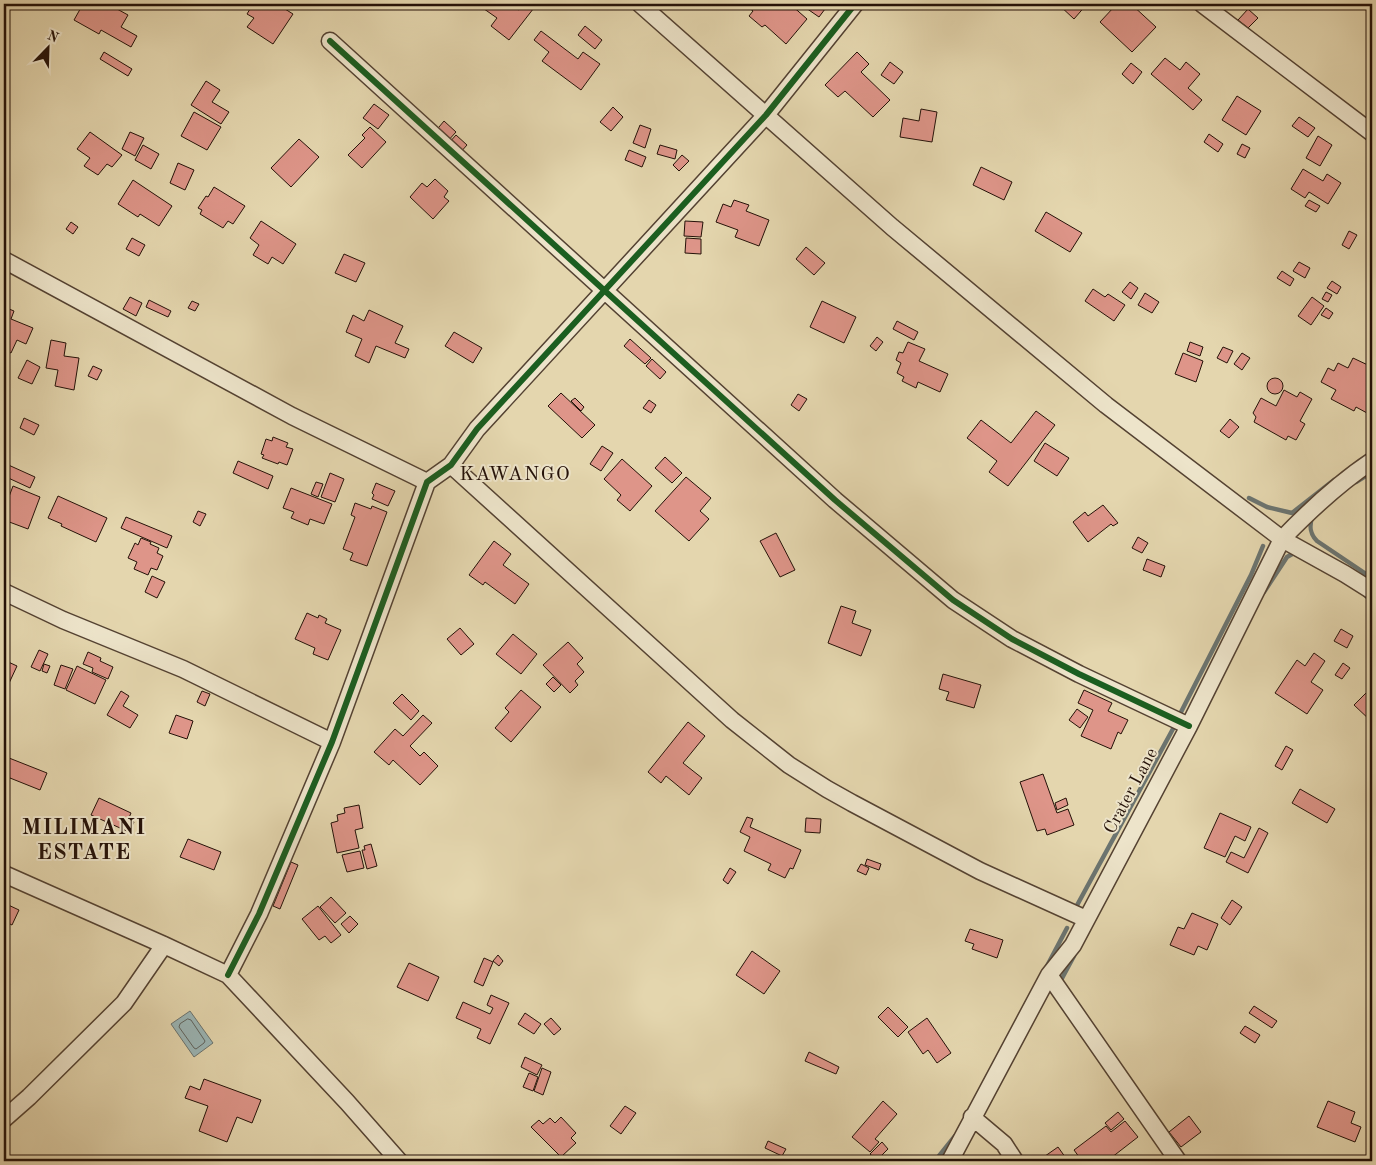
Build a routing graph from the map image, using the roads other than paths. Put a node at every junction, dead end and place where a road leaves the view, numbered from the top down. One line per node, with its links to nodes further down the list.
1 (640, 4): 5 (street)
2 (854, 4): 5 (street)
3 (1202, 4): 6 (street)
4 (330, 41): 8 (street)
5 (766, 116): 8 (street); 12 (street)
6 (1372, 133)
7 (4, 260): 11 (street)
8 (604, 290): 10 (street); 15 (street)
9 (1372, 460): 12 (street, Crater Lane)
10 (452, 465): 11 (street); 18 (street)
11 (427, 482): 16 (street)
12 (1282, 539): 13 (street); 15 (street, Crater Lane)
13 (1372, 591)
14 (4, 592): 16 (street)
15 (1189, 726): 18 (street, Crater Lane)
16 (332, 742): 20 (street)
17 (4, 874): 19 (street)
18 (1086, 919): 21 (street, Crater Lane)
19 (164, 945): 20 (street); 23 (street)
20 (228, 975): 24 (street)
21 (1049, 975): 22 (street, Crater Lane); 27 (street)
22 (972, 1117): 25 (street, Crater Lane); 26 (street)
23 (4, 1120)
24 (399, 1161)
25 (950, 1161)
26 (1015, 1161)
27 (1178, 1161)

